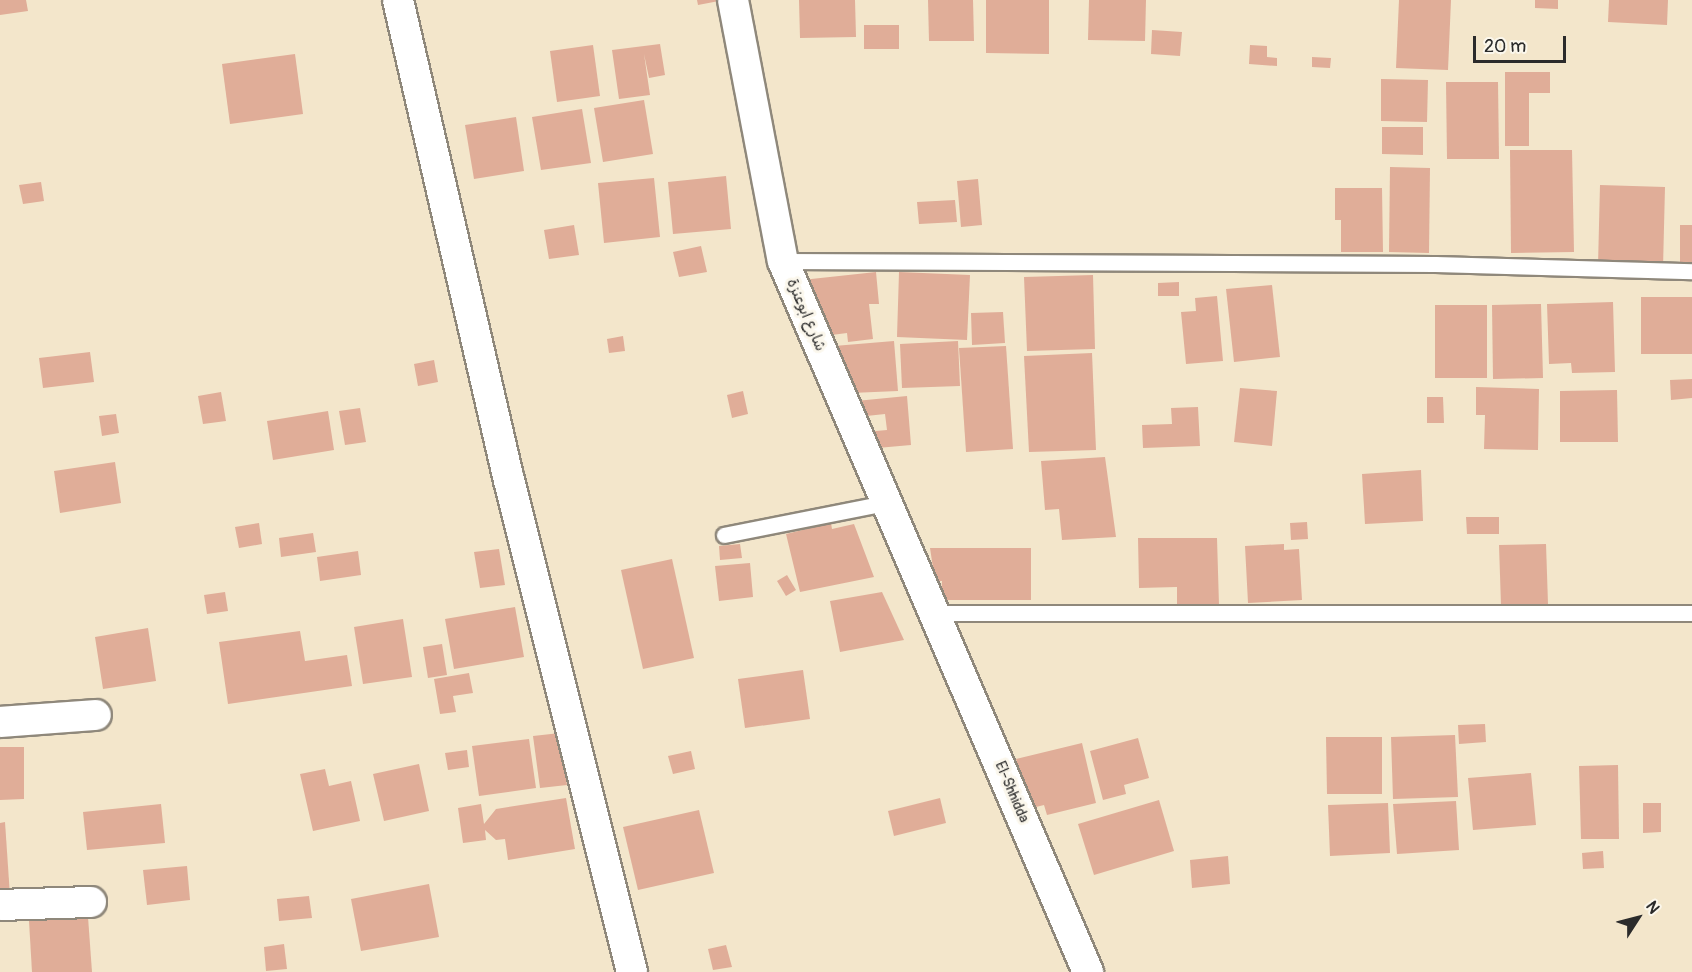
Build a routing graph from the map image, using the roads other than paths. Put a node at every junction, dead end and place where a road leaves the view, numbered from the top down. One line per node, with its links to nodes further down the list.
1 (398, 0): 13 (street)
2 (733, 0): 3 (street, شارع ابوعنزة)
3 (783, 261): 4 (lane); 5 (street, شارع ابوعنزة)
4 (1692, 271)
5 (885, 503): 6 (lane); 7 (street, شارع ابوعنزة)
6 (724, 535)
7 (935, 613): 8 (lane); 14 (street, El-Shhidda)
8 (1692, 613)
9 (96, 715): 10 (street)
10 (0, 722)
11 (91, 902): 12 (street)
12 (0, 905)
13 (632, 972)
14 (1088, 972)

